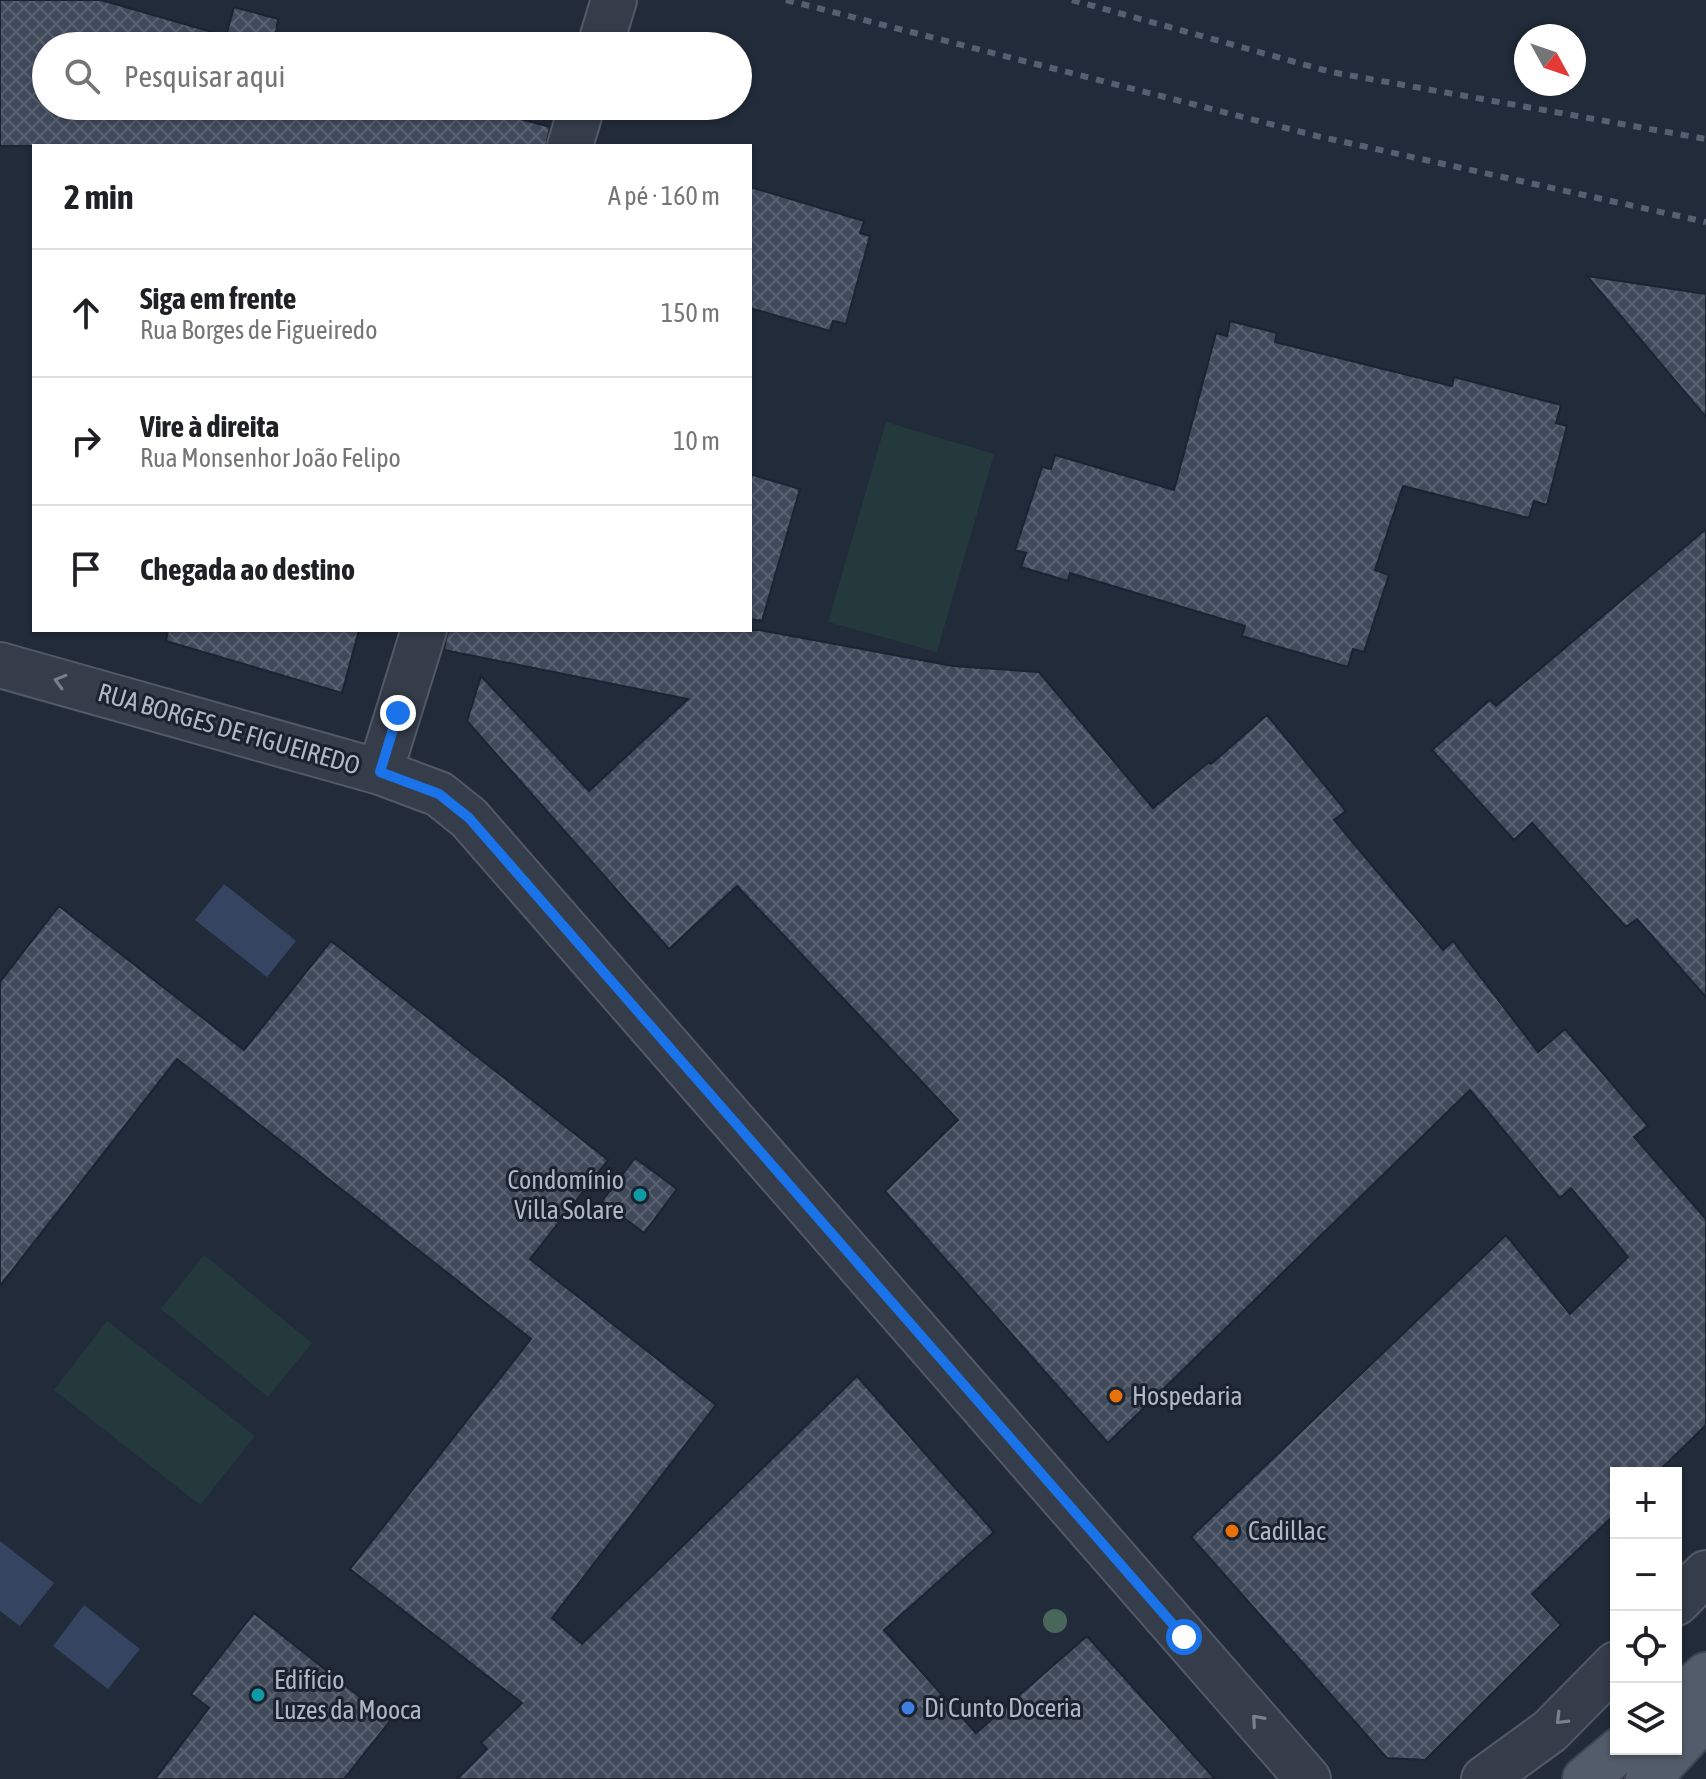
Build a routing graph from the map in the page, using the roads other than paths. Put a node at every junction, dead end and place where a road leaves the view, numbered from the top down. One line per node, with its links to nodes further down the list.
1 (614, 0): 2 (street)
2 (604, 32)
3 (578, 120): 4 (street)
4 (571, 144)
5 (423, 632): 7 (street)
6 (0, 665): 7 (street, RUA BORGES DE FIGUEIREDO, one-way to 6)
7 (380, 772): 15 (street, RUA BORGES DE FIGUEIREDO, one-way to 7)
8 (1706, 1573): 9 (street)
9 (1682, 1597)
10 (1610, 1670): 16 (street, one-way to 16)
11 (1706, 1675): 12 (main road)
12 (1682, 1697)
13 (1706, 1716): 18 (main road)
14 (1614, 1755): 17 (main road)
15 (1308, 1779)
16 (1484, 1779)
17 (1585, 1779)
18 (1648, 1779)

